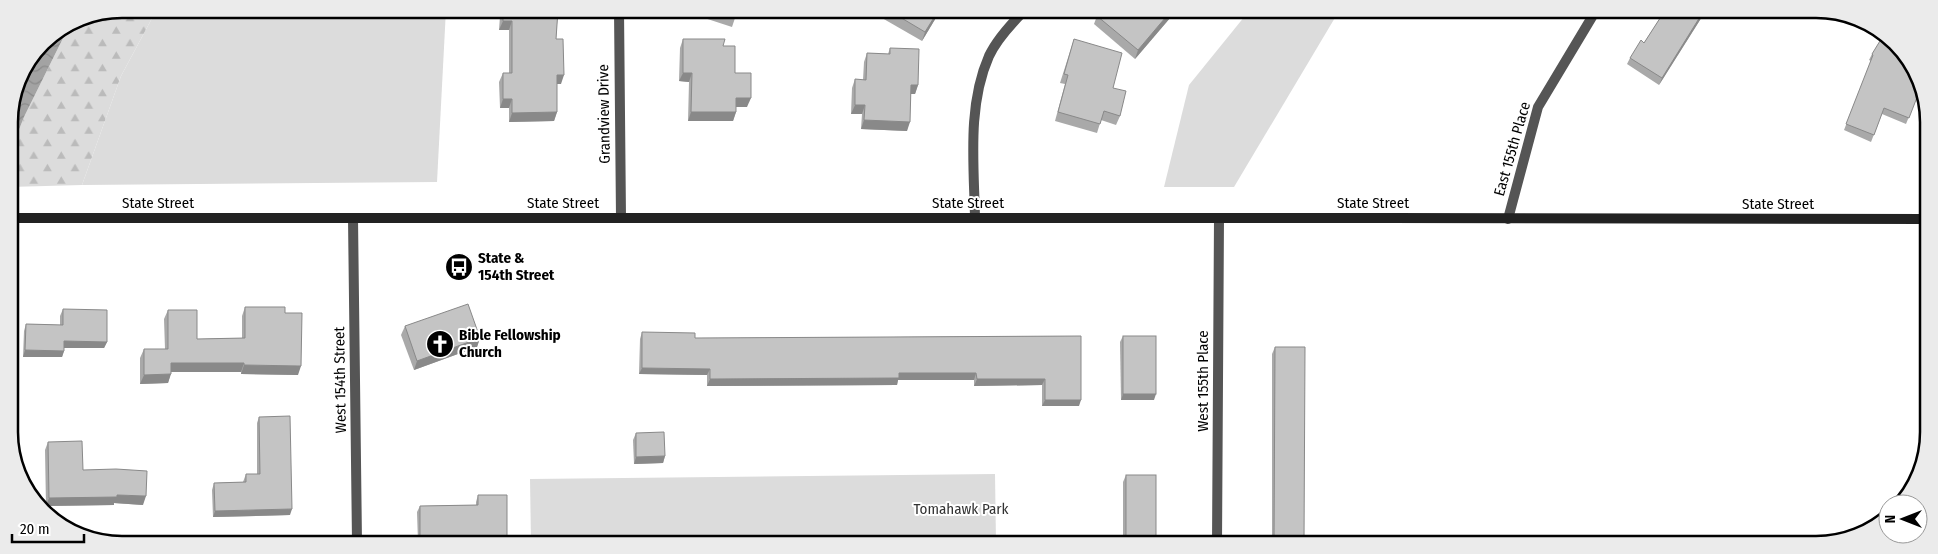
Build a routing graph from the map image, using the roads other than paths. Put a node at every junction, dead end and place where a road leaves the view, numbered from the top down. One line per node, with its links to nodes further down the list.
1 (619, 18): 6 (street, Grandview Drive)
2 (1017, 18): 7 (street)
3 (1591, 18): 9 (street, East 155th Place)
4 (18, 218): 5 (main road, State Street)
5 (353, 218): 6 (main road, State Street); 11 (street, West 154th Street)
6 (621, 218): 7 (main road, State Street)
7 (975, 218): 8 (main road, State Street)
8 (1219, 218): 9 (main road, State Street); 12 (street, West 155th Place)
9 (1508, 219): 10 (main road, State Street)
10 (1920, 219)
11 (357, 536)
12 (1217, 536)

